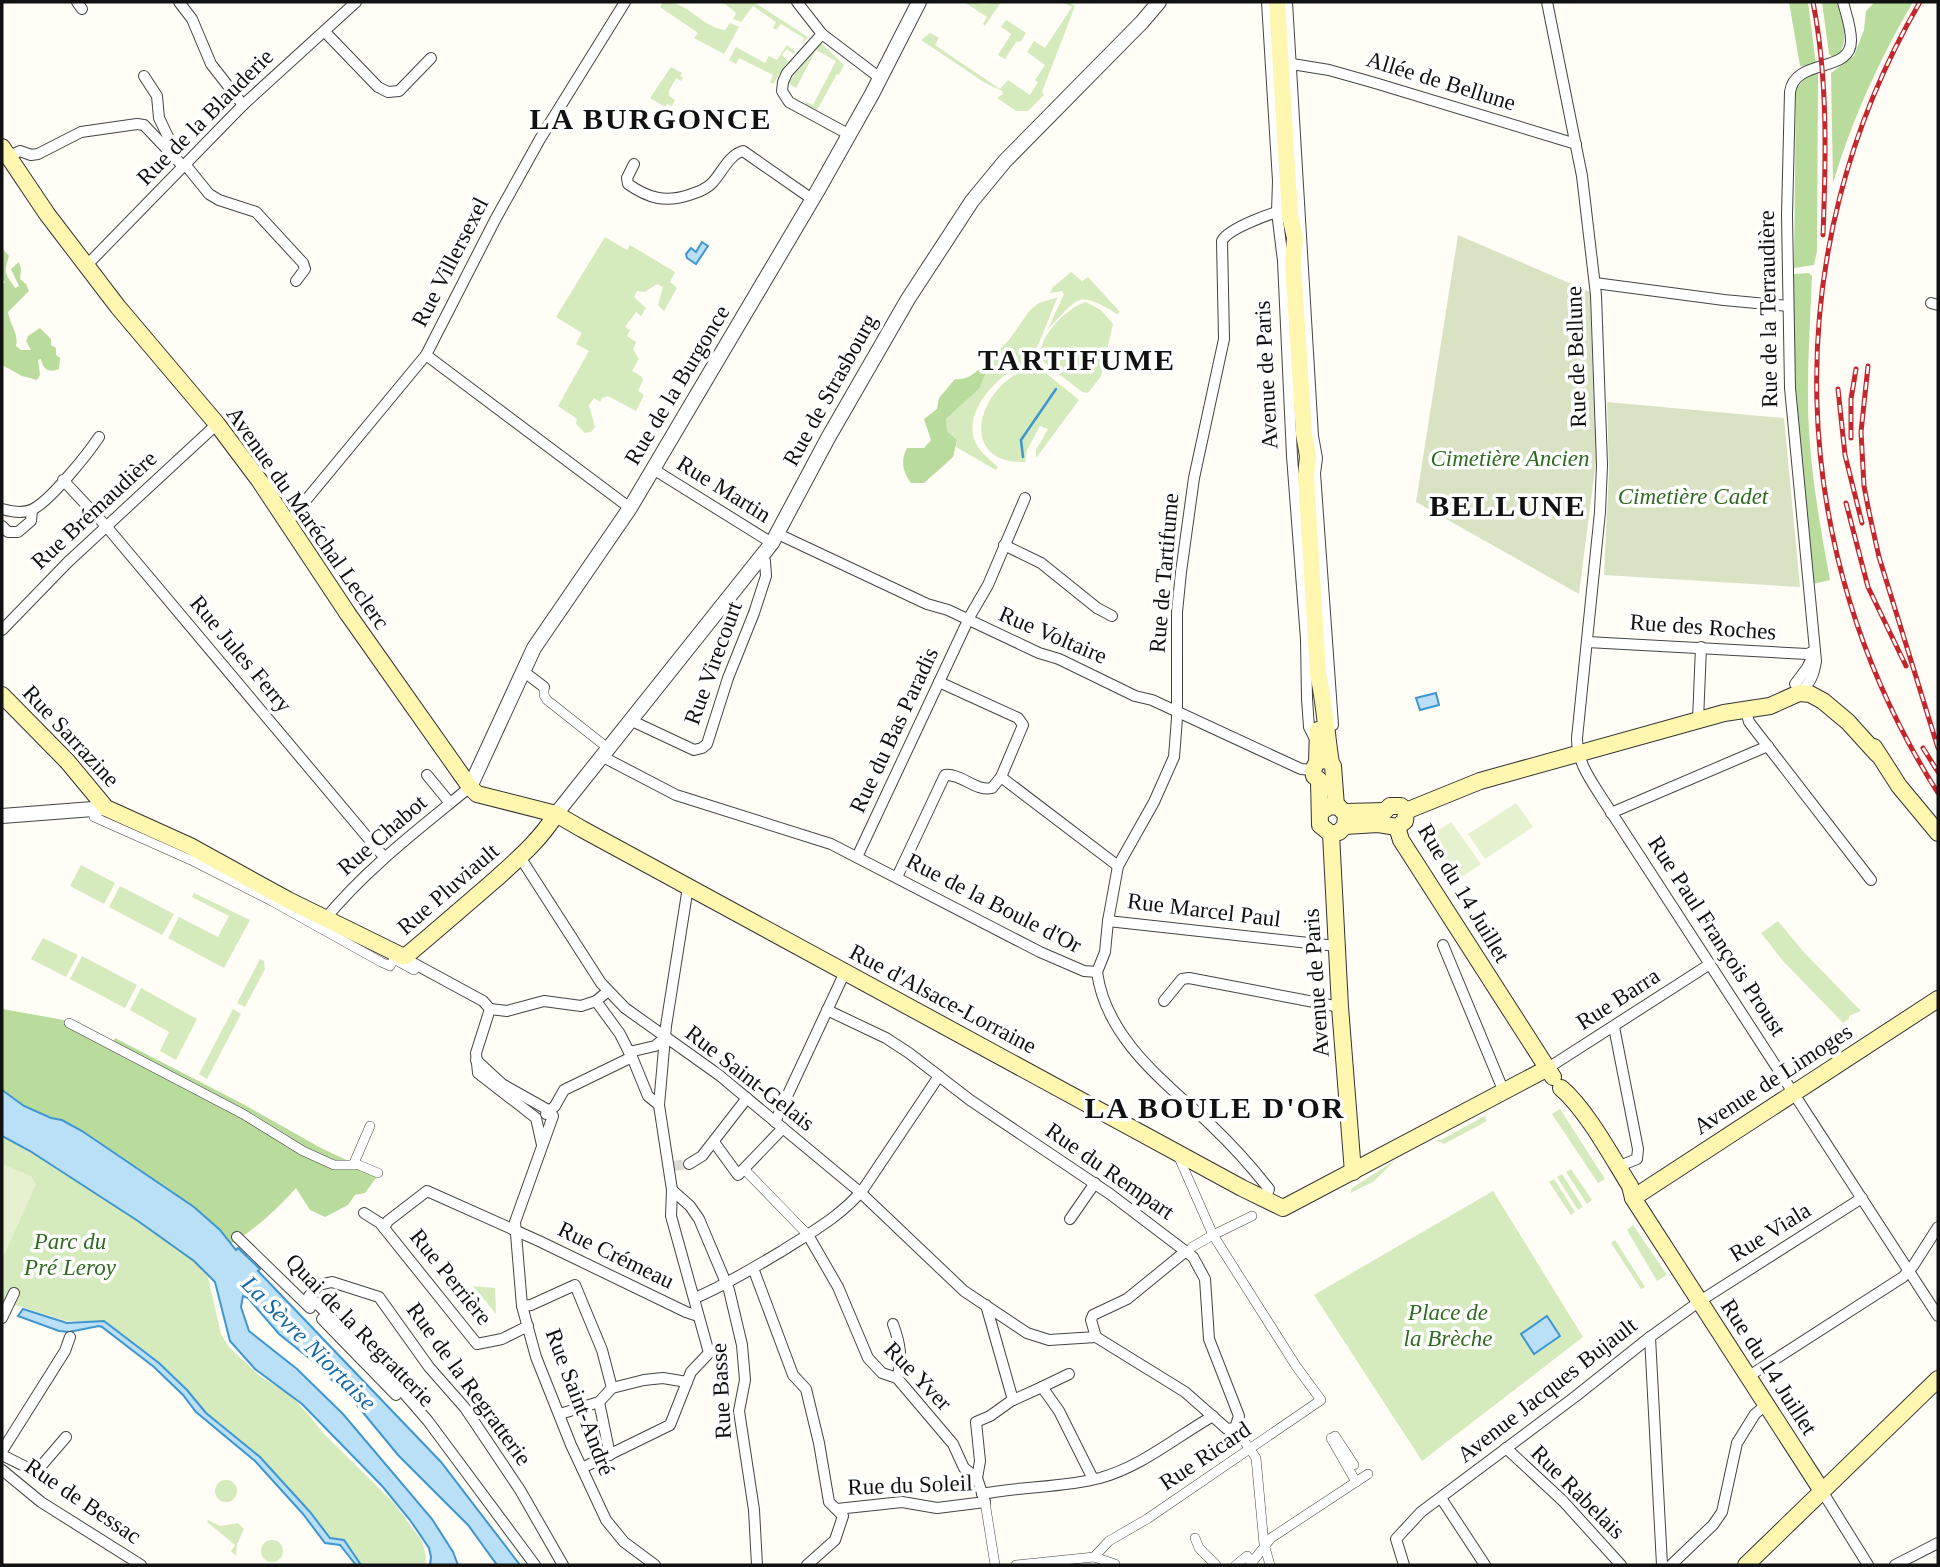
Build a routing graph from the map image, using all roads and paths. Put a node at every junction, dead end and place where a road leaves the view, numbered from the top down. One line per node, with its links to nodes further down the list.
1 (179, 2): 19 (street)
2 (356, 2): 11 (street, Rue de la Blauderie)
3 (625, 2): 32 (street, Rue Villersexel)
4 (797, 2): 12 (street)
5 (919, 2): 16 (street, Rue de la Burgonce)
6 (1158, 2): 45 (street, Rue de Strasbourg)
7 (1272, 2): 18 (main road, Avenue de Paris); 27 (street, Avenue de Paris)
8 (1287, 2): 14 (street, Avenue de Paris)
9 (1547, 2): 21 (street, Rue de Bellune)
10 (1843, 2): 31 (street, Rue de la Terraudière)
11 (325, 32): 13 (street); 19 (street, Rue de la Blauderie)
12 (822, 34): 16 (street); 20 (street)
13 (431, 58)
14 (1292, 64): 17 (street, Avenue de Paris); 21 (street, Allée de Bellune)
15 (144, 76): 23 (street)
16 (880, 78): 20 (street, Rue de la Burgonce)
17 (1293, 80): 18 (street); 34 (street, Avenue de Paris)
18 (1284, 97): 27 (main road, Avenue de Paris)
19 (243, 105): 25 (street, Rue de la Blauderie)
20 (848, 134): 26 (street, Rue de la Burgonce)
21 (1576, 144): 30 (street, Rue de Bellune)
22 (4, 152): 23 (street); 28 (main road, Avenue du Maréchal Leclerc)
23 (170, 154): 25 (street)
24 (634, 164): 26 (street)
25 (184, 166): 28 (street, Rue de la Blauderie); 29 (street)
26 (812, 199): 36 (street, Rue de la Burgonce)
27 (1286, 212): 34 (main road, Avenue de Paris); 62 (street, Rue de Tartifume); 66 (street, Avenue de Paris)
28 (86, 266): 33 (main road, Avenue du Maréchal Leclerc)
29 (296, 282)
30 (1595, 283): 31 (street); 52 (street, Rue de Bellune)
31 (1788, 306): 54 (street, Rue de la Terraudière)
32 (426, 355): 40 (street); 42 (street, Rue Villersexel)
33 (217, 424): 42 (main road, Avenue du Maréchal Leclerc); 44 (street, Rue Brémaudière)
34 (1306, 426): 48 (main road, Avenue de Paris); 48 (street, Avenue de Paris)
35 (99, 437): 37 (street)
36 (653, 469): 40 (street, Rue de la Burgonce); 45 (street, Rue Martin)
37 (63, 480): 41 (street); 44 (street, Rue Jules Ferry)
38 (1025, 499): 46 (street, Rue du Bas Paradis)
39 (2, 509): 41 (street)
40 (630, 509): 55 (street, Rue de la Burgonce)
41 (32, 510): 43 (street)
42 (286, 523): 73 (main road, Avenue du Maréchal Leclerc)
43 (2, 526)
44 (106, 526): 51 (street, Rue Brémaudière); 85 (street, Rue Jules Ferry)
45 (775, 539): 47 (street, Rue de Strasbourg); 50 (street, Rue Voltaire)
46 (1004, 545): 49 (street); 50 (street, Rue du Bas Paradis)
47 (762, 556): 64 (street, Rue de Strasbourg); 64 (street, Rue Virecourt)
48 (1318, 595): 56 (street, Avenue de Paris); 56 (main road, Avenue de Paris)
49 (1112, 615)
50 (968, 620): 57 (street, Rue du Bas Paradis); 62 (street, Rue Voltaire)
51 (2, 629)
52 (1587, 642): 53 (street, Rue des Roches); 69 (street, Rue de Bellune)
53 (1700, 647): 54 (street, Rue des Roches); 65 (street)
54 (1815, 651): 59 (street, Rue de la Terraudière)
55 (523, 671): 58 (street); 73 (street, Rue de la Burgonce)
56 (1323, 671): 66 (main road, Avenue de Paris); 70 (main road, Avenue de Paris)
57 (939, 682): 72 (street); 84 (street, Rue du Bas Paradis)
58 (544, 687): 68 (street)
59 (1801, 687): 61 (main road); 63 (main road); 83 (main road)
60 (2, 695): 75 (main road, Rue Sarrazine)
61 (1746, 711): 63 (main road); 67 (street)
62 (1176, 713): 70 (street, Rue Voltaire); 87 (street, Rue de Tartifume)
63 (1724, 713): 65 (main road)
64 (630, 720): 68 (street, Rue de Strasbourg)
65 (1698, 720): 69 (main road)
66 (1318, 743): 70 (main road, Avenue de Paris)
67 (1769, 746): 76 (street); 89 (street)
68 (606, 753): 77 (street, Rue de Strasbourg); 84 (street, Rue de la Boule d'Or)
69 (1579, 754): 76 (street, Rue Paul François Proust); 80 (main road)
70 (1324, 769): 79 (main road, Avenue de Paris)
71 (427, 775): 74 (street)
72 (1001, 777): 87 (street); 88 (street)
73 (470, 787): 74 (street, Rue Chabot); 77 (main road, Rue d'Alsace-Lorraine)
74 (450, 803): 85 (street, Rue Chabot)
75 (99, 808): 78 (street); 91 (main road); 95 (street)
76 (1611, 813): 96 (street, Rue Paul François Proust)
77 (556, 814): 81 (main road, Rue d'Alsace-Lorraine); 82 (main road, Rue Pluviault)
78 (2, 816)
79 (1336, 818): 80 (main road); 94 (main road, Avenue de Paris)
80 (1390, 821): 111 (main road, Rue du 14 Juillet)
81 (582, 829): 82 (main road); 90 (main road, Rue d'Alsace-Lorraine)
82 (547, 830): 86 (main road, Rue Pluviault)
83 (1938, 833)
84 (857, 856): 88 (street, Rue de la Boule d'Or)
85 (384, 857): 91 (street, Rue Chabot)
86 (520, 857): 95 (main road, Rue Pluviault); 99 (street, Rue Saint-Gelais)
87 (1118, 866): 92 (street, Rue de Tartifume)
88 (897, 877): 98 (street, Rue de la Boule d'Or)
89 (1871, 880)
90 (688, 887): 97 (main road, Rue d'Alsace-Lorraine); 108 (street)
91 (321, 917): 95 (main road)
92 (1108, 921): 94 (street, Rue Marcel Paul); 98 (street, Rue de Tartifume)
93 (1443, 945): 114 (street)
94 (1336, 946): 103 (main road, Avenue de Paris)
95 (410, 963): 104 (street)
96 (1710, 964): 107 (street, Rue Barra); 115 (street, Rue Paul François Proust)
97 (845, 972): 105 (street); 124 (main road, Rue d'Alsace-Lorraine)
98 (1097, 972): 137 (street, Rue de la Boule d'Or)
99 (607, 992): 102 (street); 108 (street, Rue Saint-Gelais)
100 (1938, 999): 115 (main road, Avenue de Limoges)
101 (1164, 1000): 103 (street)
102 (596, 1001): 104 (street); 109 (street)
103 (1340, 1007): 129 (main road, Avenue de Paris)
104 (490, 1009): 110 (street)
105 (827, 1010): 112 (street, Rue du Rempart); 120 (street)
106 (69, 1023): 126 (street)
107 (1614, 1027): 111 (street, Rue Barra); 127 (street)
108 (665, 1038): 109 (street); 116 (street, Rue Saint-Gelais); 117 (street)
109 (630, 1055): 117 (street); 118 (street)
110 (476, 1060): 118 (street); 119 (street)
111 (1548, 1068): 113 (main road, Rue du 14 Juillet); 114 (main road)
112 (939, 1076): 131 (street, Rue du Rempart); 134 (street)
113 (1561, 1088): 127 (main road, Rue du 14 Juillet); 135 (main road, Rue du 14 Juillet)
114 (1504, 1092): 129 (main road)
115 (1794, 1093): 135 (main road, Avenue de Limoges); 136 (street, Rue Paul François Proust)
116 (747, 1098): 120 (street, Rue Saint-Gelais); 122 (street)
117 (659, 1105): 132 (street)
118 (550, 1111): 119 (street); 123 (street)
119 (536, 1118): 123 (street)
120 (779, 1125): 128 (street); 134 (street, Rue Saint-Gelais)
121 (370, 1126): 126 (street)
122 (714, 1142): 125 (street); 128 (street)
123 (542, 1145): 143 (street)
124 (1176, 1152): 137 (main road, Rue d'Alsace-Lorraine); 145 (street)
125 (689, 1164)
126 (355, 1165): 130 (street)
127 (1617, 1167): 135 (main road, Rue du 14 Juillet)
128 (744, 1169): 144 (street)
129 (1353, 1172): 137 (main road, Rue d'Alsace-Lorraine)
130 (378, 1173)
131 (1095, 1183): 140 (street); 147 (street, Rue du Rempart)
132 (672, 1190): 151 (street, Rue Basse); 155 (street)
133 (427, 1192): 142 (street, Rue Perrière); 143 (street, Rue Crémeau)
134 (861, 1193): 144 (street); 157 (street, Rue Saint-Gelais)
135 (1632, 1196): 156 (main road, Rue du 14 Juillet)
136 (1862, 1198): 150 (street, Rue Paul François Proust); 156 (street, Rue Viala)
137 (1265, 1200)
138 (364, 1213): 142 (street, Rue Perrière)
139 (1252, 1216): 145 (street)
140 (1070, 1219)
141 (1938, 1227): 150 (street)
142 (384, 1228): 163 (street, Rue Perrière)
143 (515, 1230): 148 (street, Rue Crémeau); 158 (street, Rue Saint-André)
144 (808, 1235): 149 (street); 169 (street, Rue Yver)
145 (1213, 1235): 147 (street); 181 (street, Rue Ricard)
146 (237, 1237): 184 (street, Quai de la Regratterie)
147 (1189, 1249): 165 (street); 179 (street, Rue du Rempart)
148 (579, 1261): 152 (street); 160 (street, Rue Crémeau)
149 (753, 1268): 151 (street); 196 (street)
150 (1909, 1271): 159 (street, Rue Paul François Proust); 168 (street)
151 (727, 1284): 155 (street); 207 (street, Rue Basse)
152 (575, 1285): 158 (street); 173 (street)
153 (14, 1293): 161 (street)
154 (309, 1296): 184 (street, Quai de la Regratterie); 205 (street, Rue de la Regratterie)
155 (695, 1298): 160 (street)
156 (1700, 1301): 166 (street, Avenue Jacques Bujault); 168 (main road, Rue du 14 Juillet)
157 (986, 1305): 165 (street, Rue Saint-Gelais); 174 (street)
158 (522, 1306): 163 (street, Rue Saint-André)
159 (1938, 1315)
160 (698, 1316): 171 (street)
161 (2, 1318)
162 (893, 1324): 169 (street)
163 (528, 1326): 177 (street, Rue Saint-André)
164 (70, 1337): 183 (street)
165 (1096, 1337): 178 (street)
166 (1650, 1337): 182 (street, Avenue Jacques Bujault); 217 (street)
167 (1069, 1374): 172 (street)
168 (1749, 1376): 176 (main road, Rue du 14 Juillet)
169 (897, 1378): 190 (street, Rue Yver)
170 (1938, 1379): 193 (main road)
171 (687, 1382): 173 (street); 185 (street)
172 (1042, 1387): 174 (street); 191 (street)
173 (612, 1388): 175 (street)
174 (1013, 1400): 190 (street)
175 (599, 1402): 177 (street); 185 (street)
176 (1766, 1404): 193 (main road, Rue du 14 Juillet); 218 (street)
177 (560, 1414): 187 (street, Rue Saint-André)
178 (1213, 1416): 179 (street); 191 (street, Rue du Soleil)
179 (1235, 1427): 181 (street, Rue du Rempart)
180 (66, 1437): 183 (street)
181 (1250, 1448): 199 (street); 200 (street, Rue Ricard)
182 (1506, 1448): 195 (street, Avenue Jacques Bujault); 216 (street, Rue Rabelais)
183 (2, 1453)
184 (452, 1455): 204 (street, Quai de la Regratterie)
185 (610, 1455): 187 (street)
186 (1354, 1465): 192 (street)
187 (582, 1468): 206 (street, Rue Saint-André)
188 (2, 1470): 203 (street, Rue de Bessac)
189 (1368, 1474): 192 (street)
190 (977, 1478): 194 (street, Rue Yver)
191 (1093, 1479): 194 (street, Rue du Soleil)
192 (1356, 1482): 199 (street)
193 (1822, 1491): 219 (main road); 220 (main road); 221 (street, Rue du 14 Juillet)
194 (983, 1498): 196 (street, Rue du Soleil); 209 (street)
195 (1441, 1498): 214 (street, Avenue Jacques Bujault); 215 (street)
196 (837, 1509): 208 (street)
197 (1195, 1538): 211 (street)
198 (1938, 1543): 222 (street)
199 (1264, 1544): 201 (street); 213 (street)
200 (1094, 1557): 202 (street); 210 (street)
201 (1251, 1563): 212 (street)
202 (1115, 1564)
203 (141, 1565)
204 (535, 1565)
205 (563, 1565)
206 (655, 1565)
207 (757, 1565)
208 (807, 1565)
209 (995, 1565)
210 (1016, 1565)
211 (1216, 1565)
212 (1236, 1565)
213 (1270, 1565)
214 (1404, 1565)
215 (1485, 1565)
216 (1620, 1565)
217 (1661, 1565)
218 (1671, 1565)
219 (1739, 1565)
220 (1746, 1565)
221 (1868, 1565)
222 (1895, 1565)

